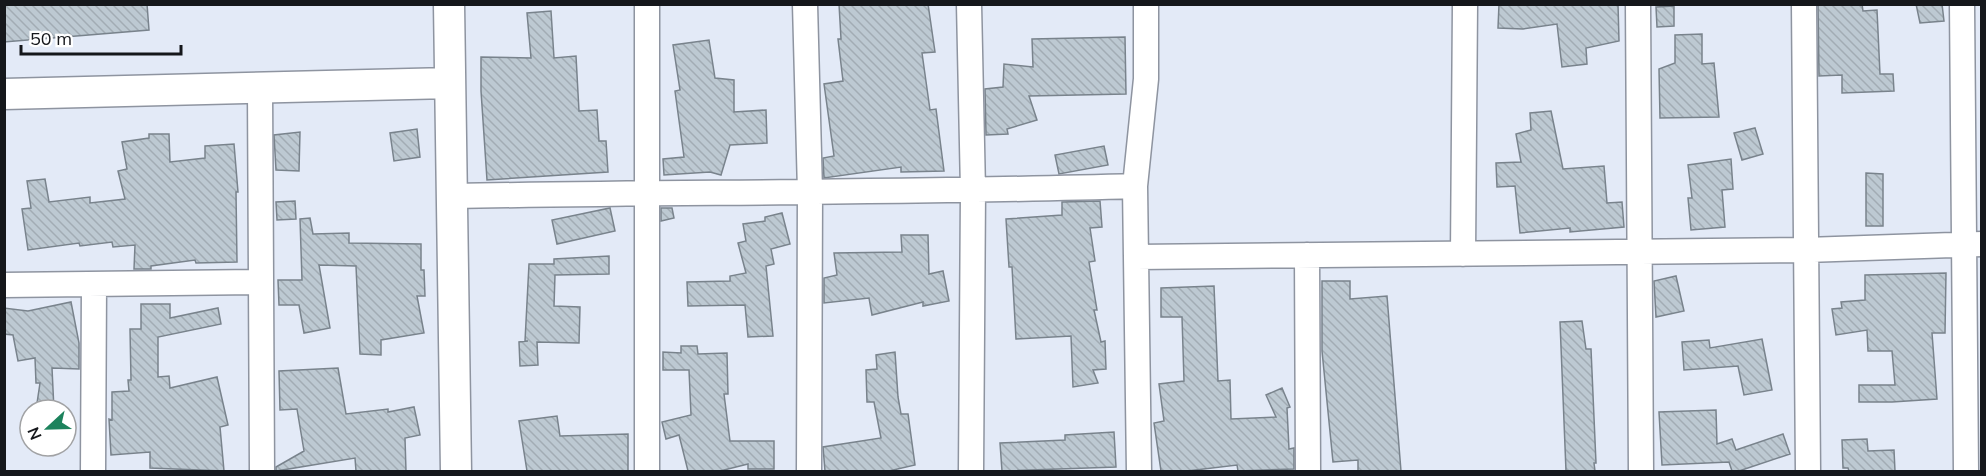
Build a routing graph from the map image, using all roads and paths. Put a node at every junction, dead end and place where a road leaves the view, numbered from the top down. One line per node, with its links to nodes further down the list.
1 (449, 4): 10 (street)
2 (647, 4): 15 (street)
3 (805, 4): 16 (street)
4 (969, 4): 14 (street)
5 (1146, 4): 13 (street)
6 (1465, 4): 21 (street)
7 (1638, 4): 20 (street)
8 (1804, 4): 19 (street)
9 (1962, 4): 18 (street)
10 (450, 83): 11 (street); 17 (street)
11 (260, 88): 12 (street); 24 (street)
12 (4, 94)
13 (1135, 186): 14 (street); 23 (street)
14 (974, 191): 16 (street); 32 (street)
15 (649, 192): 16 (street); 17 (street); 30 (street)
16 (810, 192): 31 (street)
17 (453, 196): 29 (street)
18 (1973, 243): 19 (street); 37 (street)
19 (1806, 250): 20 (street); 36 (street)
20 (1641, 251): 21 (street); 35 (street)
21 (1463, 254): 22 (street)
22 (1307, 255): 23 (street); 34 (street)
23 (1137, 257): 33 (street)
24 (260, 282): 25 (street); 28 (street)
25 (94, 284): 26 (street); 27 (street)
26 (4, 285)
27 (93, 471)
28 (262, 471)
29 (456, 471)
30 (647, 471)
31 (809, 471)
32 (971, 471)
33 (1139, 471)
34 (1308, 471)
35 (1641, 471)
36 (1808, 471)
37 (1966, 471)

